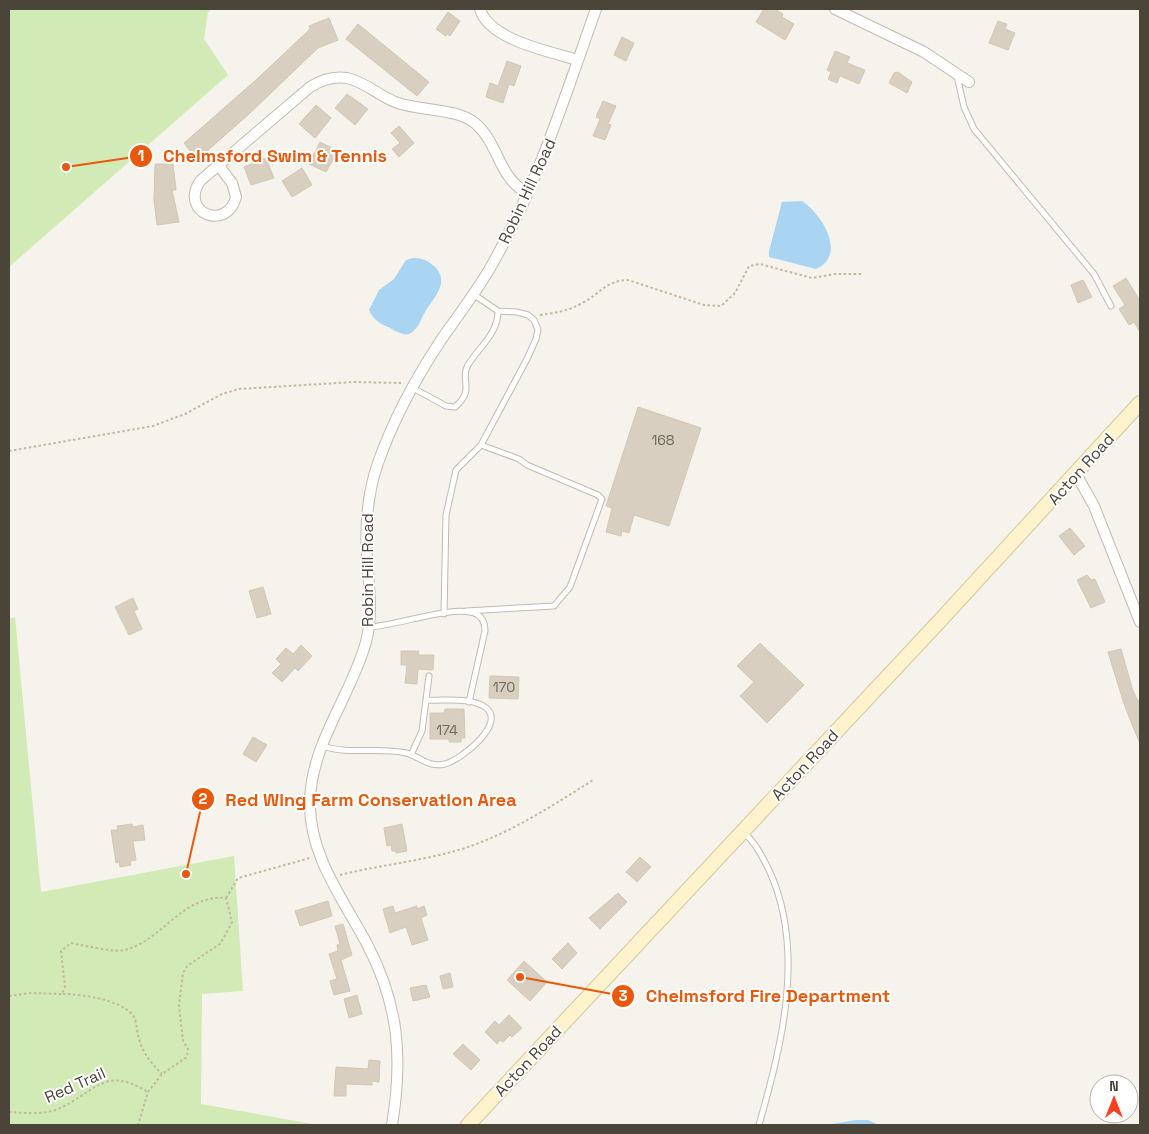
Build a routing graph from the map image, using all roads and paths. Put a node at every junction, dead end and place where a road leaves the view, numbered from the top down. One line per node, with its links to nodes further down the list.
1 (480, 9): 5 (street)
2 (596, 9): 5 (street, Robin Hill Road)
3 (835, 9): 4 (street)
4 (849, 12): 6 (street)
5 (578, 60): 9 (street, Robin Hill Road)
6 (956, 71): 7 (street); 12 (lane)
7 (969, 82)
8 (219, 166): 8 (street); 9 (street)
9 (527, 193): 11 (street, Robin Hill Road)
10 (862, 274): 14 (path)
11 (473, 294): 13 (lane); 15 (street, Robin Hill Road)
12 (1111, 306)
13 (498, 311): 14 (lane); 15 (lane)
14 (530, 317): 17 (lane)
15 (412, 388): 18 (path); 23 (street, Robin Hill Road)
16 (1140, 403): 19 (main road, Acton Road)
17 (481, 445): 20 (lane); 21 (lane)
18 (9, 450)
19 (1076, 474): 22 (street); 30 (main road, Acton Road)
20 (466, 611): 21 (lane); 26 (lane)
21 (444, 614): 23 (lane)
22 (1140, 622)
23 (369, 627): 27 (street, Robin Hill Road)
24 (430, 676): 25 (lane)
25 (428, 700): 26 (lane); 28 (lane)
26 (469, 702): 28 (lane)
27 (322, 746): 28 (lane); 31 (street, Robin Hill Road)
28 (411, 755)
29 (593, 780): 32 (path)
30 (743, 832): 41 (main road, Acton Road); 42 (lane)
31 (320, 856): 32 (street, Robin Hill Road); 33 (path)
32 (330, 878): 40 (street, Robin Hill Road)
33 (226, 898): 34 (path); 36 (path)
34 (62, 994): 35 (path); 36 (path)
35 (9, 996)
36 (162, 1074): 37 (path)
37 (148, 1092): 38 (path, Red Trail); 39 (path)
38 (9, 1112)
39 (138, 1125)
40 (392, 1125)
41 (468, 1125)
42 (759, 1125)

